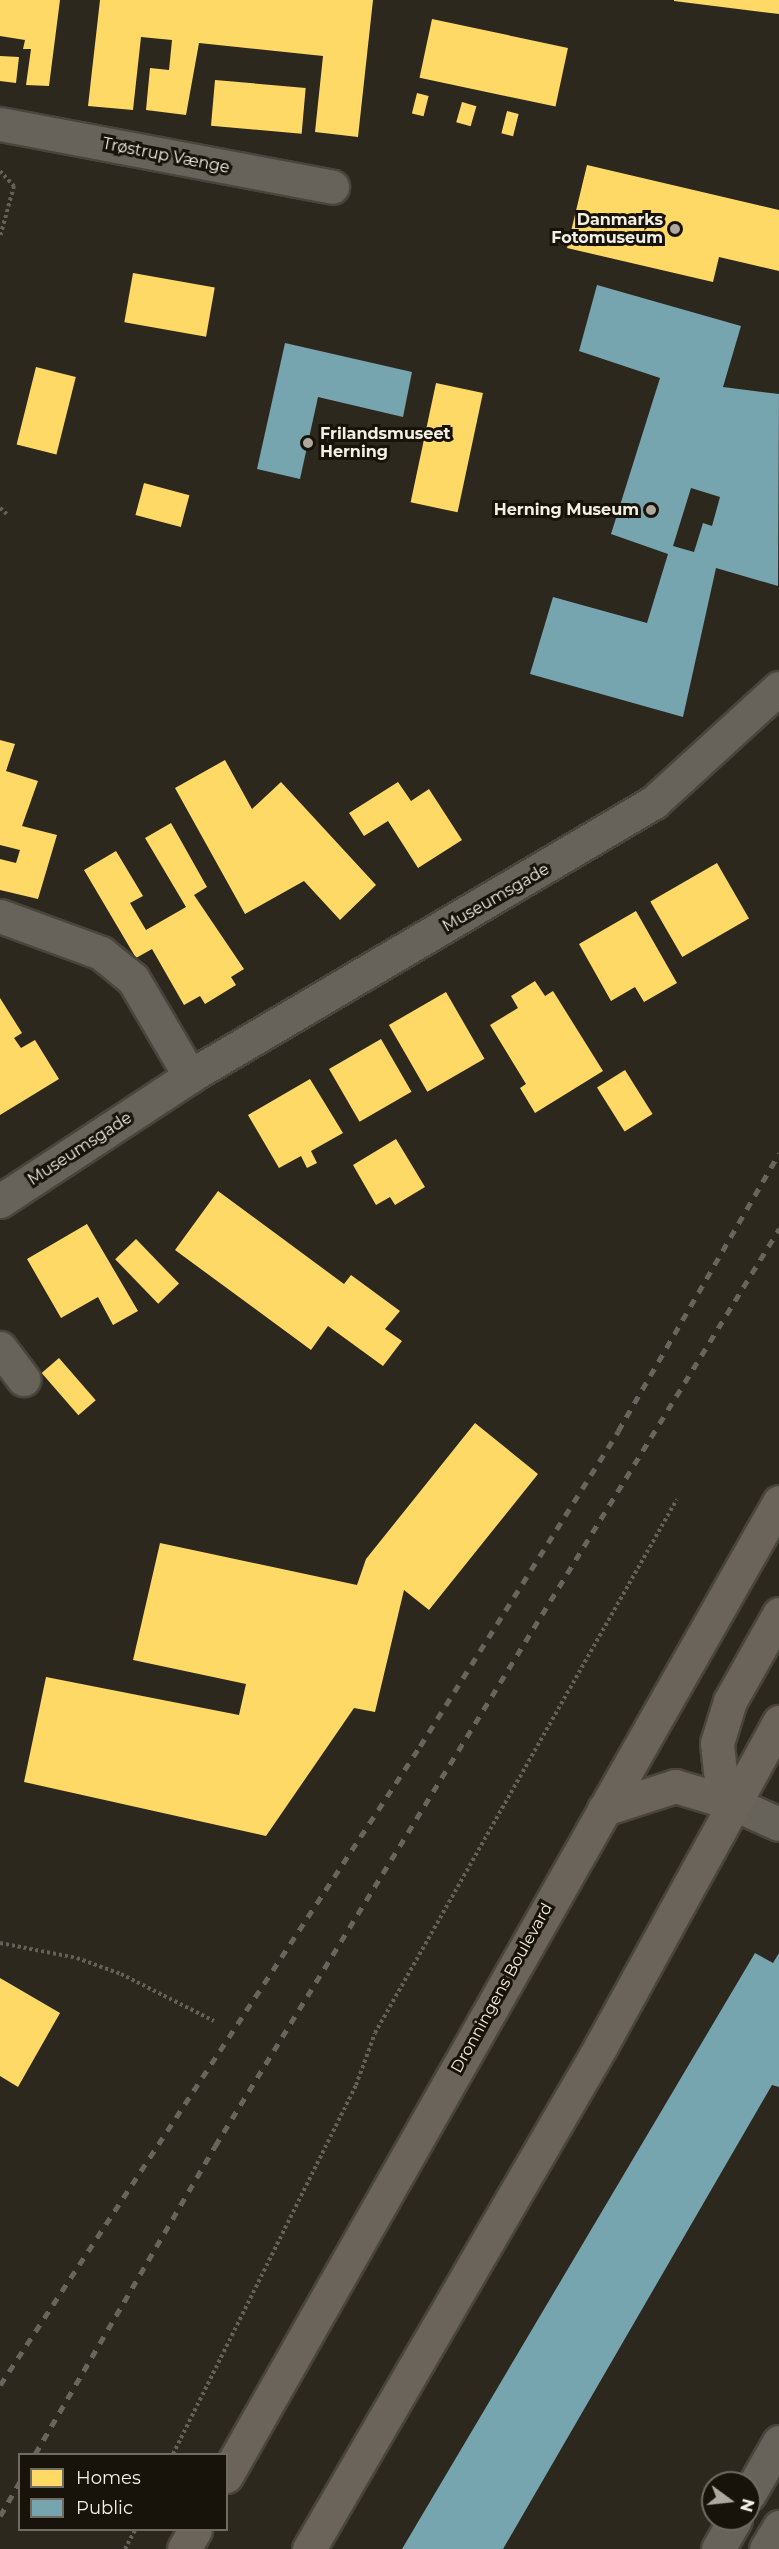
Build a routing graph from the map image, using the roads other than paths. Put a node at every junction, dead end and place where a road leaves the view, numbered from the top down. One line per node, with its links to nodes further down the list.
1 (0, 124): 2 (street, Trøstrup Vænge)
2 (332, 187)
3 (779, 688): 5 (street, Museumsgade)
4 (0, 916): 5 (street)
5 (190, 1076): 6 (street, Museumsgade)
6 (0, 1201)
7 (0, 1348): 8 (street)
8 (22, 1378)
9 (779, 1502): 13 (main road, Dronningens Boulevard)
10 (779, 1614): 12 (main road)
11 (779, 1722): 12 (main road)
12 (732, 1803): 13 (main road); 14 (street); 26 (main road)
13 (604, 1809): 15 (main road, Dronningens Boulevard)
14 (779, 1824)
15 (248, 2440): 17 (main road, Dronningens Boulevard); 19 (main road)
16 (779, 2442): 18 (street)
17 (228, 2473)
18 (763, 2484)
19 (228, 2492)
20 (779, 2527): 28 (street)
21 (194, 2531): 24 (main road)
22 (214, 2531): 25 (main road)
23 (728, 2531): 27 (street)
24 (184, 2549)
25 (208, 2549)
26 (309, 2549)
27 (718, 2549)
28 (766, 2549)

